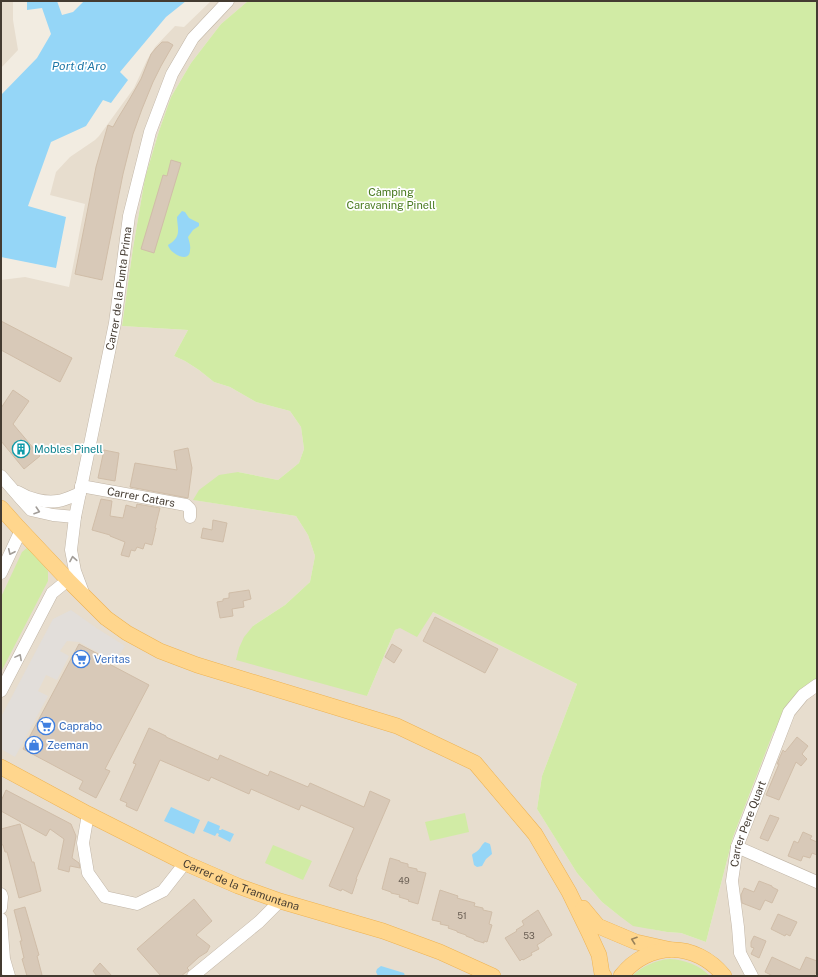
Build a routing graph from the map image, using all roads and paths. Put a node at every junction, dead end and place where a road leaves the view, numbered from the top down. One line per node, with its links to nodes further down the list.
1 (228, 1): 4 (street, Carrer de la Punta Prima)
2 (1, 476): 3 (street)
3 (5, 489): 4 (street); 6 (street, one-way to 6)
4 (80, 490): 6 (street, Carrer de la Punta Prima); 7 (street, Carrer Catars)
5 (1, 508): 8 (main road)
6 (75, 516): 11 (street, Carrer de la Punta Prima, one-way to 6)
7 (190, 517)
8 (21, 530): 9 (street, one-way to 9); 10 (main road)
9 (1, 573)
10 (68, 580): 11 (main road); 13 (street, one-way to 10)
11 (84, 596): 19 (main road)
12 (817, 685): 16 (street, Carrer Pere Quart)
13 (1, 691)
14 (1, 767): 15 (main road, Carrer de la Tramuntana)
15 (88, 814): 17 (main road, Carrer de la Tramuntana); 17 (street)
16 (737, 847): 18 (street); 33 (street, Carrer Pere Quart)
17 (185, 863): 21 (main road, Carrer de la Tramuntana)
18 (817, 882)
19 (569, 892): 24 (main road, one-way to 19); 25 (main road)
20 (1, 894): 22 (street)
21 (280, 901): 27 (street); 28 (main road, Carrer de la Tramuntana)
22 (1, 908)
23 (1, 919): 26 (street)
24 (672, 950): 31 (main road); 32 (main road)
25 (598, 955): 29 (main road); 30 (main road)
26 (9, 976)
27 (193, 976)
28 (493, 976)
29 (593, 976)
30 (604, 976)
31 (621, 976)
32 (724, 976)
33 (752, 976)

